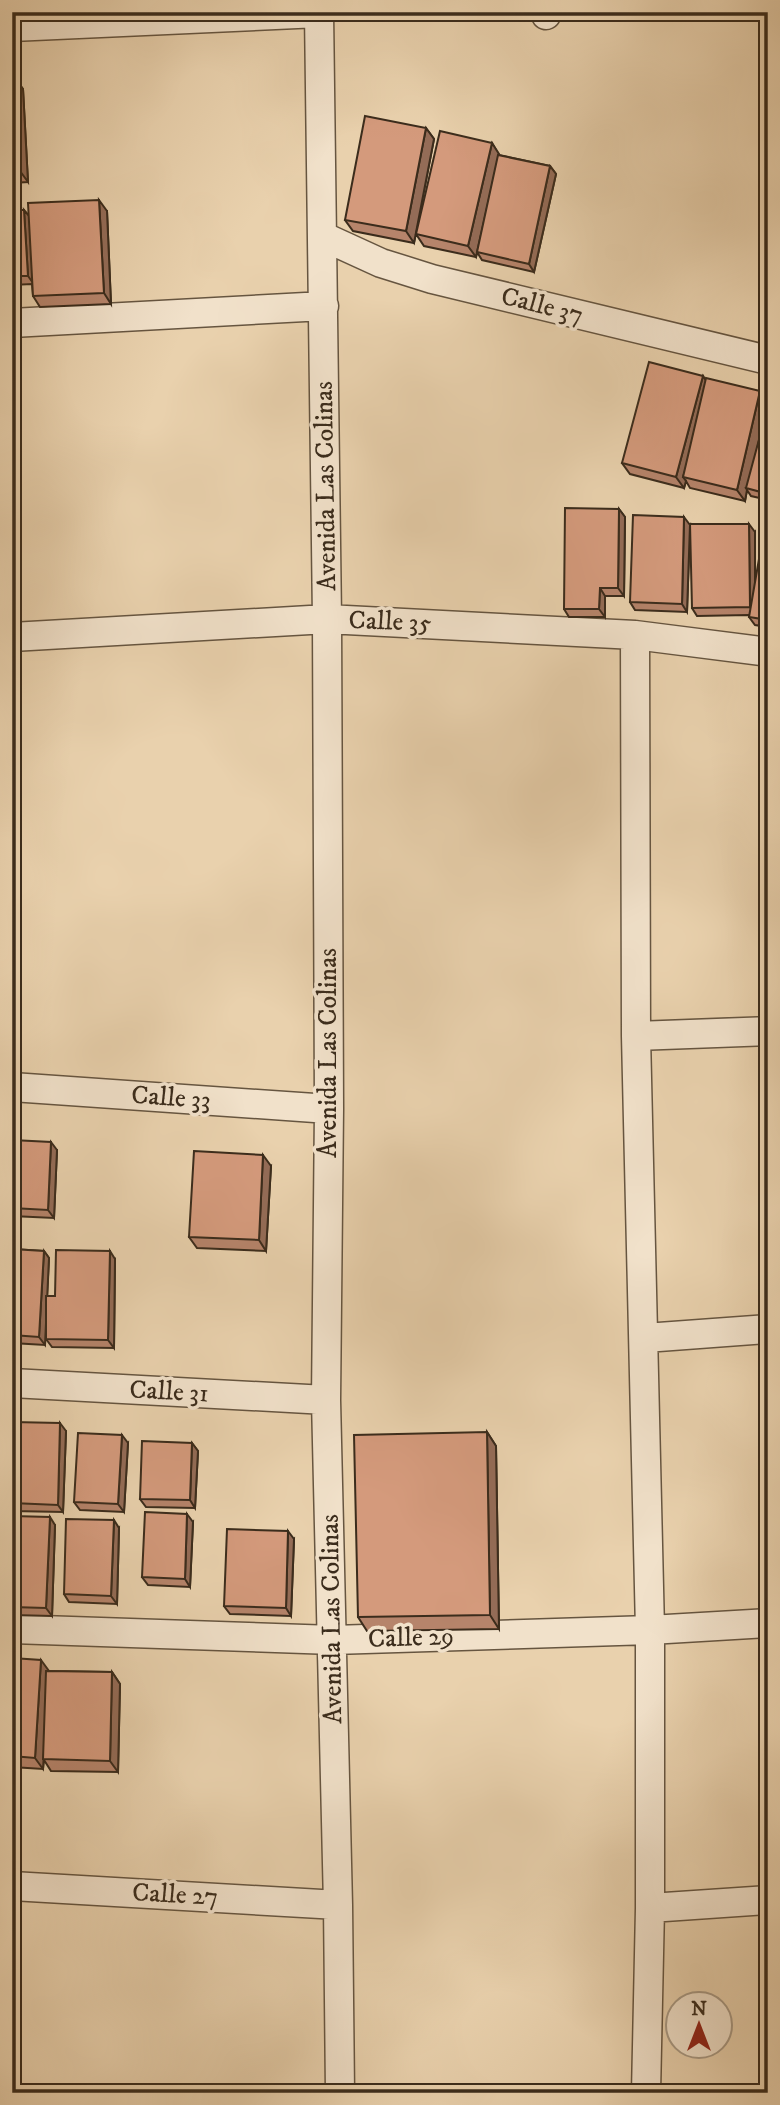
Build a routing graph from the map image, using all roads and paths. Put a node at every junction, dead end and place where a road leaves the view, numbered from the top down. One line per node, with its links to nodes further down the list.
1 (319, 13): 2 (street); 3 (street, Avenida Las Colinas)
2 (12, 27)
3 (322, 236): 4 (street, Avenida Las Colinas); 6 (street, Calle 37)
4 (324, 306): 5 (street); 7 (street, Avenida Las Colinas)
5 (12, 323)
6 (768, 360)
7 (327, 619): 8 (street, Calle 35); 9 (street, Calle 35); 14 (street, Avenida Las Colinas)
8 (635, 635): 10 (street, Calle 35); 12 (street)
9 (12, 637)
10 (768, 652)
11 (768, 1031): 12 (street)
12 (636, 1036): 16 (street)
13 (12, 1087): 14 (street, Calle 33)
14 (329, 1109): 18 (street, Avenida Las Colinas)
15 (768, 1329): 16 (street)
16 (645, 1338): 21 (street)
17 (12, 1383): 18 (street, Calle 31)
18 (326, 1400): 22 (street, Avenida Las Colinas)
19 (768, 1623): 21 (street, Calle 29)
20 (12, 1629): 22 (street, Calle 29)
21 (650, 1630): 22 (street, Calle 29); 26 (street)
22 (333, 1640): 25 (street, Avenida Las Colinas)
23 (12, 1886): 25 (street, Calle 27)
24 (768, 1900): 26 (street)
25 (338, 1905): 27 (street, Avenida Las Colinas)
26 (650, 1908): 28 (street)
27 (340, 2093)
28 (646, 2093)

